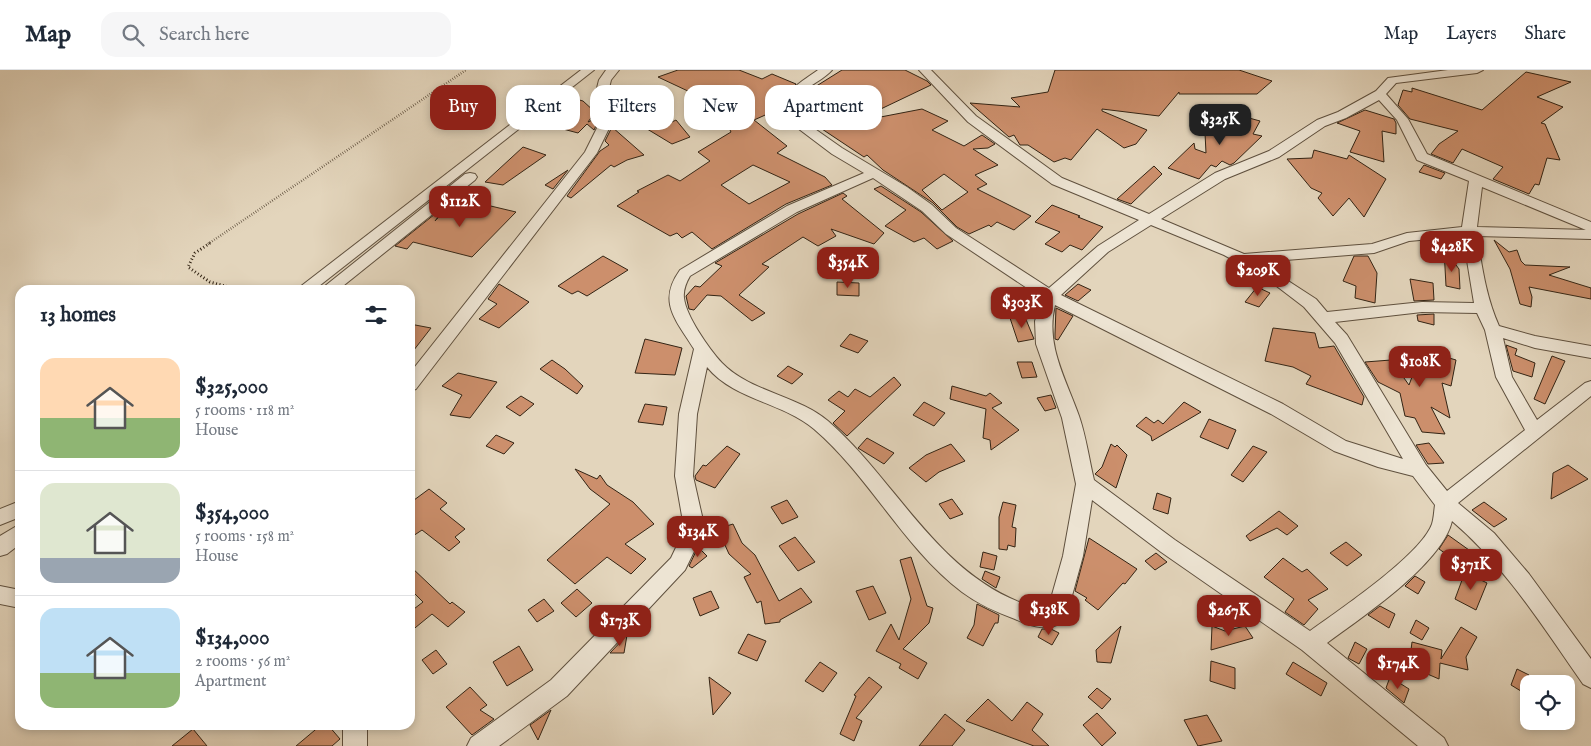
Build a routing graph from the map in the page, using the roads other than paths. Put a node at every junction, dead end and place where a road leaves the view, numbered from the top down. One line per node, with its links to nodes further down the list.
1 (588, 70): 14 (street)
2 (826, 70): 7 (street)
3 (925, 70): 9 (street)
4 (1477, 70): 6 (street)
5 (610, 73): 15 (street); 22 (street)
6 (1380, 94): 8 (street); 9 (street)
7 (874, 173): 16 (street); 20 (street)
8 (1476, 179): 10 (street); 11 (street)
9 (1150, 219): 13 (street); 16 (street)
10 (1591, 227)
11 (1469, 231): 12 (street); 13 (street); 17 (street)
12 (1591, 235)
13 (1243, 259): 18 (street)
14 (310, 285)
15 (334, 285)
16 (1050, 296): 25 (street); 26 (street)
17 (1484, 308): 18 (street); 19 (street)
18 (1322, 318): 25 (street)
19 (1493, 330): 21 (street); 24 (street)
20 (702, 349): 26 (street); 38 (street)
21 (1591, 352)
22 (415, 378)
23 (1591, 386): 24 (street)
24 (1535, 432): 27 (street)
25 (1419, 470): 27 (street)
26 (1085, 484): 34 (street)
27 (1445, 504): 34 (street); 35 (street)
28 (15, 511): 29 (street)
29 (0, 517)
30 (15, 536): 31 (street)
31 (0, 548)
32 (0, 595): 33 (street)
33 (15, 598)
34 (1310, 643): 39 (street)
35 (1591, 677)
36 (355, 730): 37 (street)
37 (355, 746)
38 (479, 746)
39 (1436, 746)

